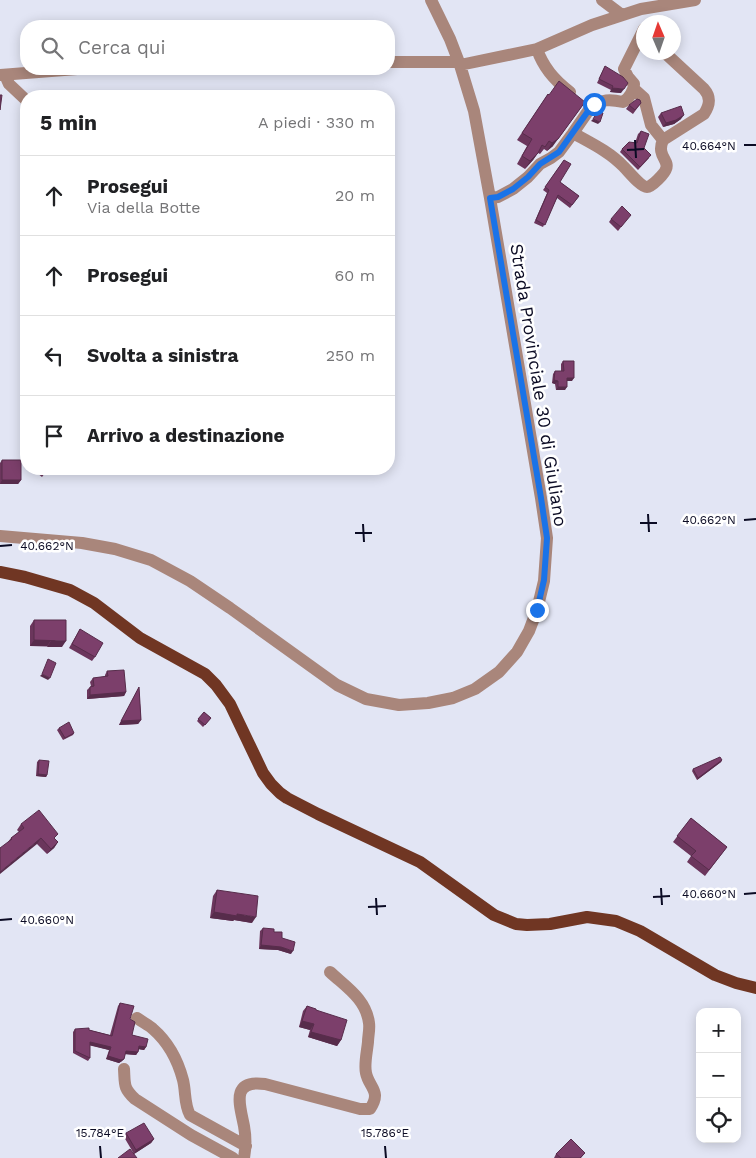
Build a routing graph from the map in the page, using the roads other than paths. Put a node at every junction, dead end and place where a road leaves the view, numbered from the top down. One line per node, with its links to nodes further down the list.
1 (431, 0): 9 (street, Strada Provinciale 30 di Giuliano)
2 (602, 0): 4 (street)
3 (694, 0): 4 (street)
4 (622, 15): 6 (street)
5 (636, 45): 12 (street)
6 (536, 49): 9 (street); 14 (street)
7 (673, 60): 16 (street)
8 (395, 62): 9 (street)
9 (460, 63): 17 (street, Strada Provinciale 30 di Giuliano)
10 (20, 74): 11 (street)
11 (3, 75): 13 (street)
12 (634, 89): 14 (street); 16 (street)
13 (20, 94)
14 (583, 102): 15 (street)
15 (573, 133): 16 (street); 17 (street)
16 (663, 140)
17 (490, 198): 18 (street, Strada Provinciale 30 di Giuliano)
18 (0, 536)
19 (0, 572): 21 (main road)
20 (330, 972): 24 (street)
21 (756, 988)
22 (137, 1018): 24 (street)
23 (124, 1069): 25 (street)
24 (245, 1152)
25 (233, 1158)

